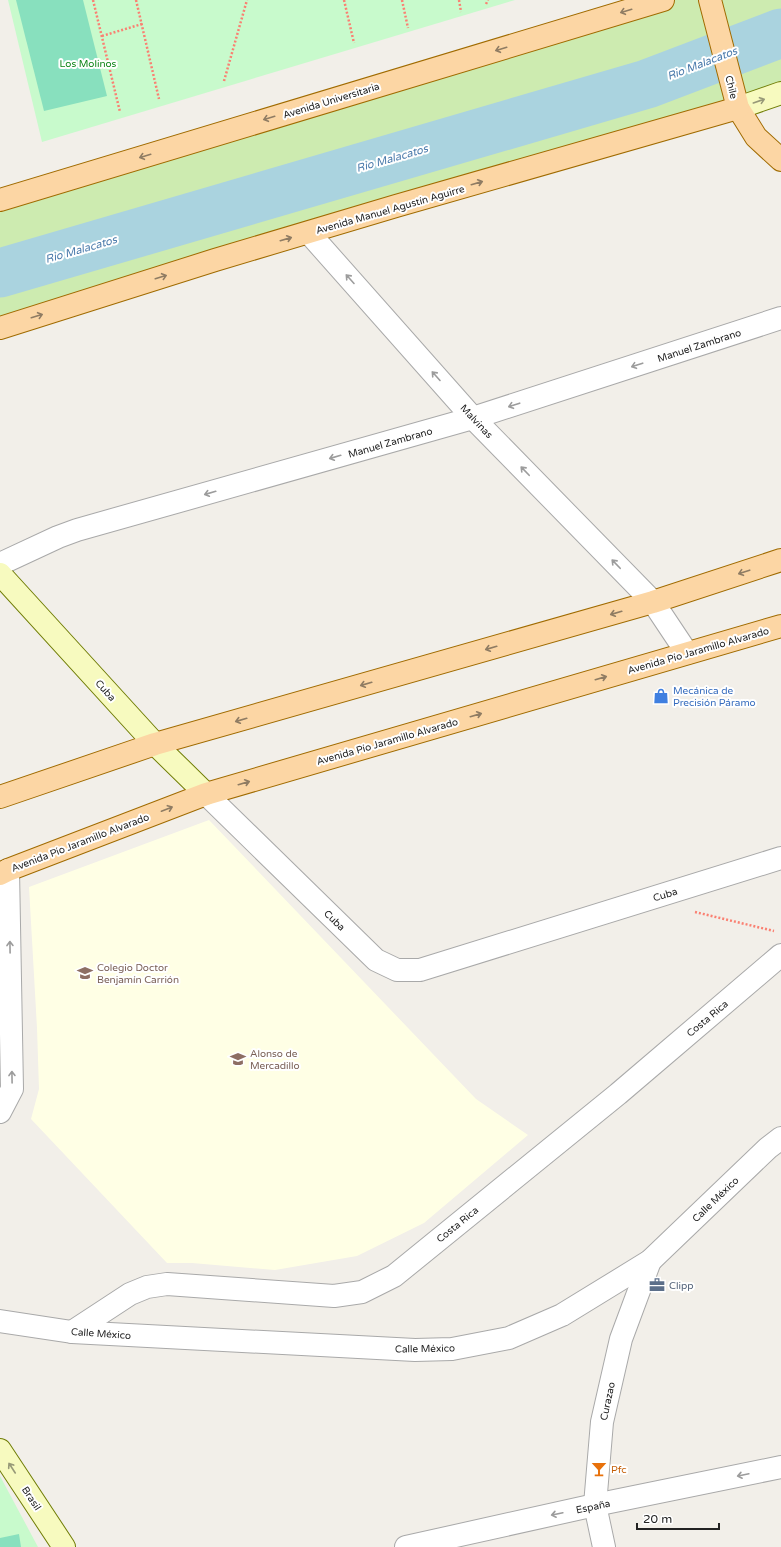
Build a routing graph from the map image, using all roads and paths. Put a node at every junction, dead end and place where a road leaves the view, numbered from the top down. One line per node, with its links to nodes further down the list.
1 (93, 0): 14 (path)
2 (136, 0): 12 (path)
3 (247, 0): 16 (path)
4 (344, 0): 15 (path)
5 (402, 0): 13 (path)
6 (459, 0): 11 (path)
7 (488, 0): 10 (path)
8 (663, 0): 22 (main road, Avenida Universitaria, one-way to 22)
9 (710, 0): 19 (main road, Chile)
10 (486, 4)
11 (461, 12)
12 (142, 24): 14 (path); 18 (path)
13 (408, 28)
14 (102, 36): 20 (path)
15 (354, 43)
16 (224, 81)
17 (781, 93): 19 (street, Avenida Manuel Agustín Aguirre, one-way to 17)
18 (159, 100)
19 (736, 100): 21 (main road, Chile); 23 (main road, Avenida Manuel Agustín Aguirre, one-way to 19)
20 (120, 112)
21 (781, 160)
22 (0, 200)
23 (309, 233): 25 (main road, Avenida Manuel Agustín Aguirre, one-way to 23); 26 (street, Malvinas, one-way to 23)
24 (781, 318): 26 (street, Manuel Zambrano, one-way to 26)
25 (0, 328)
26 (473, 418): 28 (street, Manuel Zambrano, one-way to 28); 30 (street, Malvinas, one-way to 26)
27 (781, 560): 30 (main road, one-way to 30)
28 (0, 564)
29 (0, 574): 33 (street, Cuba)
30 (653, 602): 32 (street, Malvinas); 33 (main road, one-way to 33)
31 (781, 626): 32 (main road, Avenida Pío Jaramillo Alvarado)
32 (687, 653): 34 (main road, Avenida Pío Jaramillo Alvarado, one-way to 32)
33 (155, 744): 34 (street, Cuba); 35 (main road)
34 (206, 794): 37 (main road, Avenida Pío Jaramillo Alvarado, one-way to 34); 38 (street, Cuba)
35 (0, 796)
36 (781, 858): 38 (street, Cuba)
37 (4, 872): 41 (street, one-way to 37)
38 (688, 887): 39 (path)
39 (781, 932)
40 (781, 955): 45 (street, Costa Rica)
41 (0, 1112)
42 (781, 1138): 43 (street, Calle México)
43 (650, 1261): 45 (street, Calle México); 48 (street, Curazao)
44 (0, 1321): 45 (street, Calle México)
45 (72, 1332)
46 (0, 1450): 49 (street, Brasil, one-way to 46)
47 (781, 1467): 48 (street, España, one-way to 48)
48 (595, 1505): 50 (street, España, one-way to 50); 51 (street, Curazao)
49 (64, 1547)
50 (406, 1547)
51 (604, 1547)

